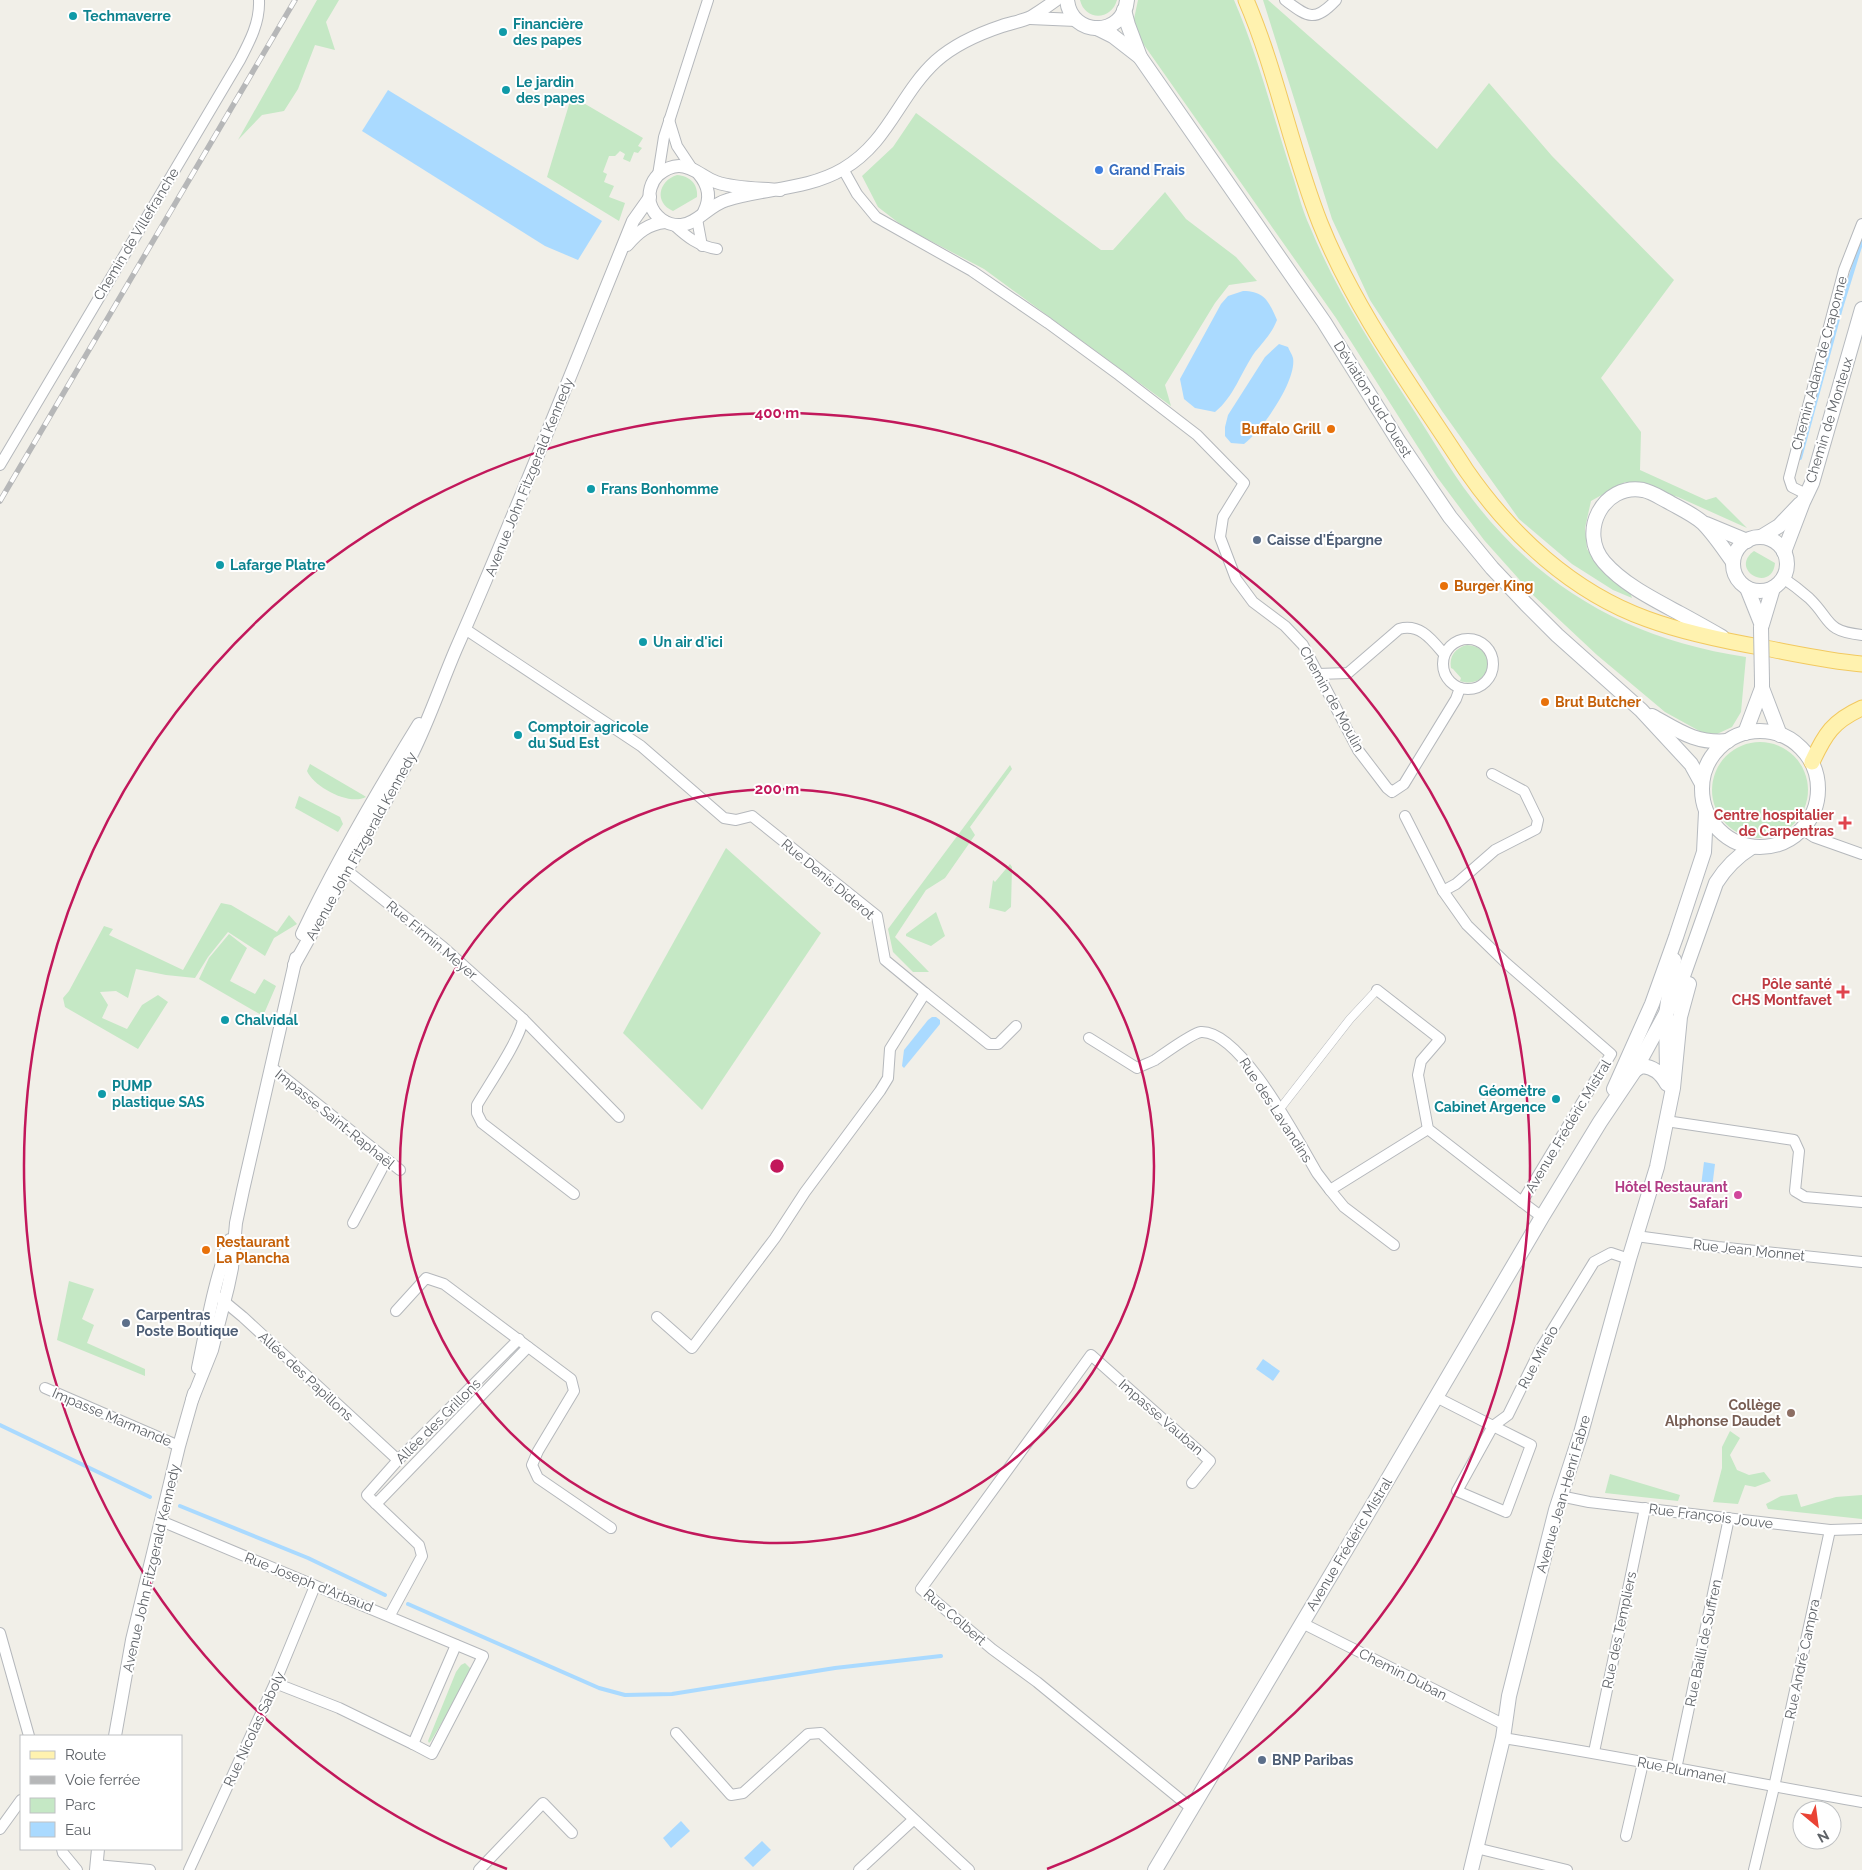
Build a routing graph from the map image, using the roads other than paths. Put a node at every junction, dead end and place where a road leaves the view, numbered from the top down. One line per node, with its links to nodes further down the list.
1 (259, 0): 26 (street, Chemin de Villefranche)
2 (708, 0): 13 (street)
3 (1056, 0): 9 (street)
4 (1067, 0): 10 (main road)
5 (1246, 0): 38 (main road)
6 (1285, 0): 7 (street)
7 (1336, 0)
8 (1126, 5): 11 (main road); 12 (main road)
9 (1030, 18): 10 (street); 14 (street)
10 (1076, 20): 11 (main road)
11 (1097, 28): 12 (main road)
12 (1140, 57): 45 (main road, Déviation Sud-Ouest)
13 (669, 119): 15 (street); 16 (street)
14 (843, 169): 17 (street); 41 (street, Chemin de Moulin)
15 (696, 172): 16 (street); 17 (street); 19 (street)
16 (658, 175): 18 (street)
17 (780, 190): 19 (street)
18 (650, 197): 20 (street); 24 (street, Avenue John Fitzgerald Kennedy)
19 (701, 215): 20 (street); 22 (street)
20 (670, 223): 22 (street); 24 (street, Avenue John Fitzgerald Kennedy)
21 (1862, 224): 27 (street, Chemin Adam de Craponne)
22 (702, 246): 23 (street)
23 (717, 249)
24 (619, 255): 36 (street, Avenue John Fitzgerald Kennedy)
25 (1862, 309): 27 (main road, Chemin de Monteux)
26 (0, 464)
27 (1805, 498): 29 (main road); 31 (main road, Chemin de Monteux)
28 (1702, 522): 30 (main road); 32 (main road); 38 (main road)
29 (1761, 538): 30 (main road); 31 (main road)
30 (1747, 541): 32 (main road)
31 (1784, 552): 33 (main road)
32 (1733, 562): 34 (main road)
33 (1778, 583): 34 (main road); 35 (main road); 37 (street)
34 (1747, 588): 35 (main road)
35 (1761, 625): 42 (main road, bridge)
36 (466, 628): 57 (street, Avenue John Fitzgerald Kennedy); 62 (street, Rue Denis Diderot)
37 (1862, 635)
38 (1730, 641): 40 (main road)
39 (1444, 654): 41 (street); 43 (street); 43 (street)
40 (1862, 664)
41 (1318, 674): 43 (street, Chemin de Moulin)
42 (1762, 684): 46 (main road); 47 (main road)
43 (1460, 688)
44 (1862, 708): 49 (main road)
45 (1641, 710): 48 (main road); 51 (main road)
46 (1745, 733): 47 (main road); 48 (main road)
47 (1780, 735): 49 (main road)
48 (1728, 741): 51 (main road)
49 (1812, 762): 54 (main road)
50 (1492, 774): 58 (street)
51 (1702, 784): 52 (main road)
52 (1706, 810): 55 (main road); 60 (main road)
53 (1405, 816): 58 (street)
54 (1802, 830): 55 (main road); 56 (street)
55 (1752, 847): 59 (main road)
56 (1862, 854)
57 (342, 867): 64 (street, Rue Firmin Meyer); 67 (street, Avenue John Fitzgerald Kennedy)
58 (1443, 891): 79 (street, Avenue Frédéric Mistral)
59 (1710, 903): 63 (main road); 72 (main road)
60 (1676, 937): 63 (main road); 73 (main road)
61 (1378, 990): 70 (street); 74 (street)
62 (925, 993): 65 (street, Rue Denis Diderot); 91 (street)
63 (1666, 1015): 68 (main road); 69 (main road)
64 (523, 1019): 71 (street, Rue Firmin Meyer); 78 (street)
65 (1016, 1026)
66 (1089, 1038): 70 (street, Rue des Lavandins)
67 (271, 1067): 75 (street, Impasse Saint-Raphaël); 83 (street, Avenue John Fitzgerald Kennedy)
68 (1635, 1070): 69 (main road); 73 (main road)
69 (1667, 1084): 72 (main road)
70 (1279, 1110): 77 (street, Rue des Lavandins)
71 (619, 1117)
72 (1666, 1120): 80 (street); 84 (main road, Avenue Jean-Henri Fabre)
73 (1600, 1122): 81 (main road, Avenue Frédéric Mistral)
74 (1428, 1129): 77 (street); 79 (street)
75 (386, 1161): 76 (street, Impasse Saint-Raphaël); 82 (street)
76 (400, 1170)
77 (1330, 1190): 85 (street, Rue des Lavandins)
78 (574, 1194)
79 (1522, 1202): 81 (street, Avenue Frédéric Mistral)
80 (1862, 1202)
81 (1542, 1217): 96 (main road, Avenue Frédéric Mistral)
82 (353, 1222)
83 (236, 1223): 88 (street, Avenue John Fitzgerald Kennedy); 89 (street, Avenue John Fitzgerald Kennedy)
84 (1636, 1236): 86 (main road, Avenue Jean-Henri Fabre); 87 (street, Rue Jean Monnet)
85 (1394, 1245)
86 (1629, 1258): 98 (street, Rue Mireio); 102 (main road, Avenue Jean-Henri Fabre)
87 (1862, 1262)
88 (213, 1293): 89 (street, Allée des Papillons); 97 (street, Avenue John Fitzgerald Kennedy)
89 (224, 1302): 97 (street, Avenue John Fitzgerald Kennedy); 100 (street, Allée des Papillons)
90 (396, 1311): 92 (street)
91 (657, 1318)
92 (519, 1339): 93 (street); 100 (street, Allée des Grillons)
93 (528, 1347): 103 (street, Allée des Grillons); 107 (street)
94 (1091, 1355): 101 (street, Impasse Vauban); 128 (street, Rue Colbert)
95 (45, 1388): 99 (street, Impasse Marmande)
96 (1436, 1397): 98 (street); 112 (main road, Avenue Frédéric Mistral)
97 (192, 1400): 99 (street, Avenue John Fitzgerald Kennedy)
98 (1493, 1426): 98 (street)
99 (179, 1446): 106 (street, Avenue John Fitzgerald Kennedy)
100 (398, 1460): 103 (street, Allée des Grillons)
101 (1192, 1482)
102 (1560, 1496): 104 (street, Rue François Jouve); 117 (main road, Avenue Jean-Henri Fabre)
103 (376, 1504): 111 (street)
104 (1645, 1508): 105 (street, Rue François Jouve); 122 (street, Rue des Templiers)
105 (1729, 1518): 109 (street, Rue François Jouve); 124 (street, Rue Bailli de Suffren)
106 (161, 1521): 110 (street, Rue Joseph d'Arbaud); 120 (street, Avenue John Fitzgerald Kennedy)
107 (610, 1528)
108 (1862, 1529): 109 (street, Rue François Jouve)
109 (1830, 1530): 125 (street, Rue André Campra)
110 (316, 1586): 111 (street, Rue Joseph d'Arbaud); 116 (street, Rue Nicolas Saboly)
111 (390, 1615): 114 (street, Rue Joseph d'Arbaud)
112 (1302, 1623): 117 (street, Chemin Duban); 128 (main road, Avenue Frédéric Mistral)
113 (0, 1633): 115 (street)
114 (456, 1645): 121 (street); 121 (street, Rue Joseph d'Arbaud)
115 (4, 1666): 119 (street)
116 (276, 1683): 121 (street); 139 (street, Rue Nicolas Saboly)
117 (1504, 1731): 122 (street, Rue Plumanel); 133 (main road, Avenue Jean-Henri Fabre)
118 (676, 1733): 129 (street)
119 (29, 1735)
120 (115, 1735)
121 (413, 1744)
122 (1594, 1752): 123 (street, Rue Plumanel)
123 (1643, 1763): 124 (street, Rue Plumanel); 132 (street)
124 (1676, 1768): 125 (street, Rue Plumanel)
125 (1774, 1787): 127 (street, Rue Plumanel); 146 (street, Rue André Campra)
126 (20, 1801): 130 (street)
127 (1862, 1802)
128 (1191, 1808): 143 (main road, Avenue Frédéric Mistral)
129 (913, 1820): 141 (street); 142 (street)
130 (0, 1829)
131 (572, 1833): 140 (street)
132 (1626, 1836)
133 (1476, 1848): 144 (main road, Avenue Jean-Henri Fabre); 145 (street)
134 (62, 1850): 137 (street)
135 (98, 1850): 136 (street)
136 (96, 1868): 138 (street)
137 (77, 1870)
138 (150, 1870)
139 (189, 1870)
140 (479, 1870)
141 (859, 1870)
142 (969, 1870)
143 (1155, 1870)
144 (1471, 1870)
145 (1567, 1870)
146 (1754, 1870)

